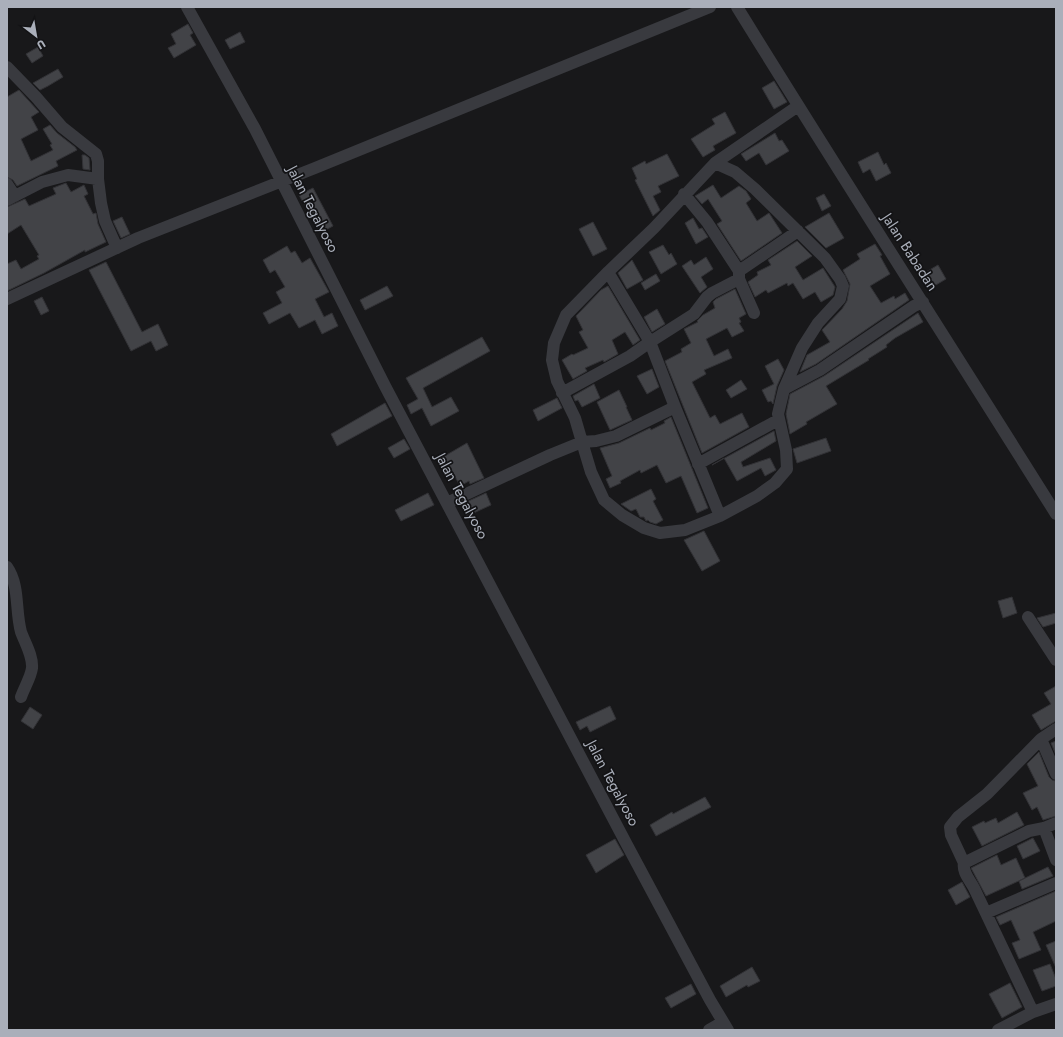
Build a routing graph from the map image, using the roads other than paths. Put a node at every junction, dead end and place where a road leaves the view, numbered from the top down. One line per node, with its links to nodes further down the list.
1 (187, 7): 8 (street, Jalan Tegalyoso)
2 (710, 7): 8 (street)
3 (738, 7): 5 (street, Jalan Babadan)
4 (7, 67): 7 (street)
5 (798, 106): 6 (street); 17 (street, Jalan Babadan)
6 (715, 163): 10 (street); 12 (street)
7 (98, 179): 11 (street); 13 (street)
8 (280, 181): 13 (street); 26 (street, Jalan Tegalyoso)
9 (7, 184): 11 (street)
10 (684, 194): 14 (street); 15 (street)
11 (11, 198)
12 (798, 232): 15 (street); 20 (street)
13 (117, 248): 16 (street)
14 (608, 272): 19 (street); 21 (street)
15 (739, 275): 18 (street); 19 (street)
16 (7, 299)
17 (923, 302): 20 (street); 27 (street, Jalan Babadan)
18 (754, 313)
19 (650, 342): 21 (street); 22 (street)
20 (784, 390): 23 (street)
21 (562, 392): 24 (street)
22 (675, 407): 24 (street); 25 (street)
23 (778, 420): 25 (street); 28 (street)
24 (582, 442): 26 (street); 28 (street)
25 (698, 464): 28 (street)
26 (448, 503): 44 (street, Jalan Tegalyoso)
27 (1056, 514)
28 (720, 516)
29 (7, 567): 32 (street)
30 (1028, 617): 31 (street)
31 (1056, 660)
32 (21, 697)
33 (1056, 729): 34 (street)
34 (1041, 739): 35 (street); 39 (street)
35 (1056, 774)
36 (1056, 822): 37 (street)
37 (1044, 828): 38 (street); 39 (street)
38 (1056, 860)
39 (964, 863): 41 (street)
40 (1056, 883): 41 (street)
41 (986, 912): 43 (street)
42 (1056, 1004): 43 (street)
43 (1033, 1012): 46 (street)
44 (725, 1026): 45 (street)
45 (709, 1030)
46 (998, 1030)

